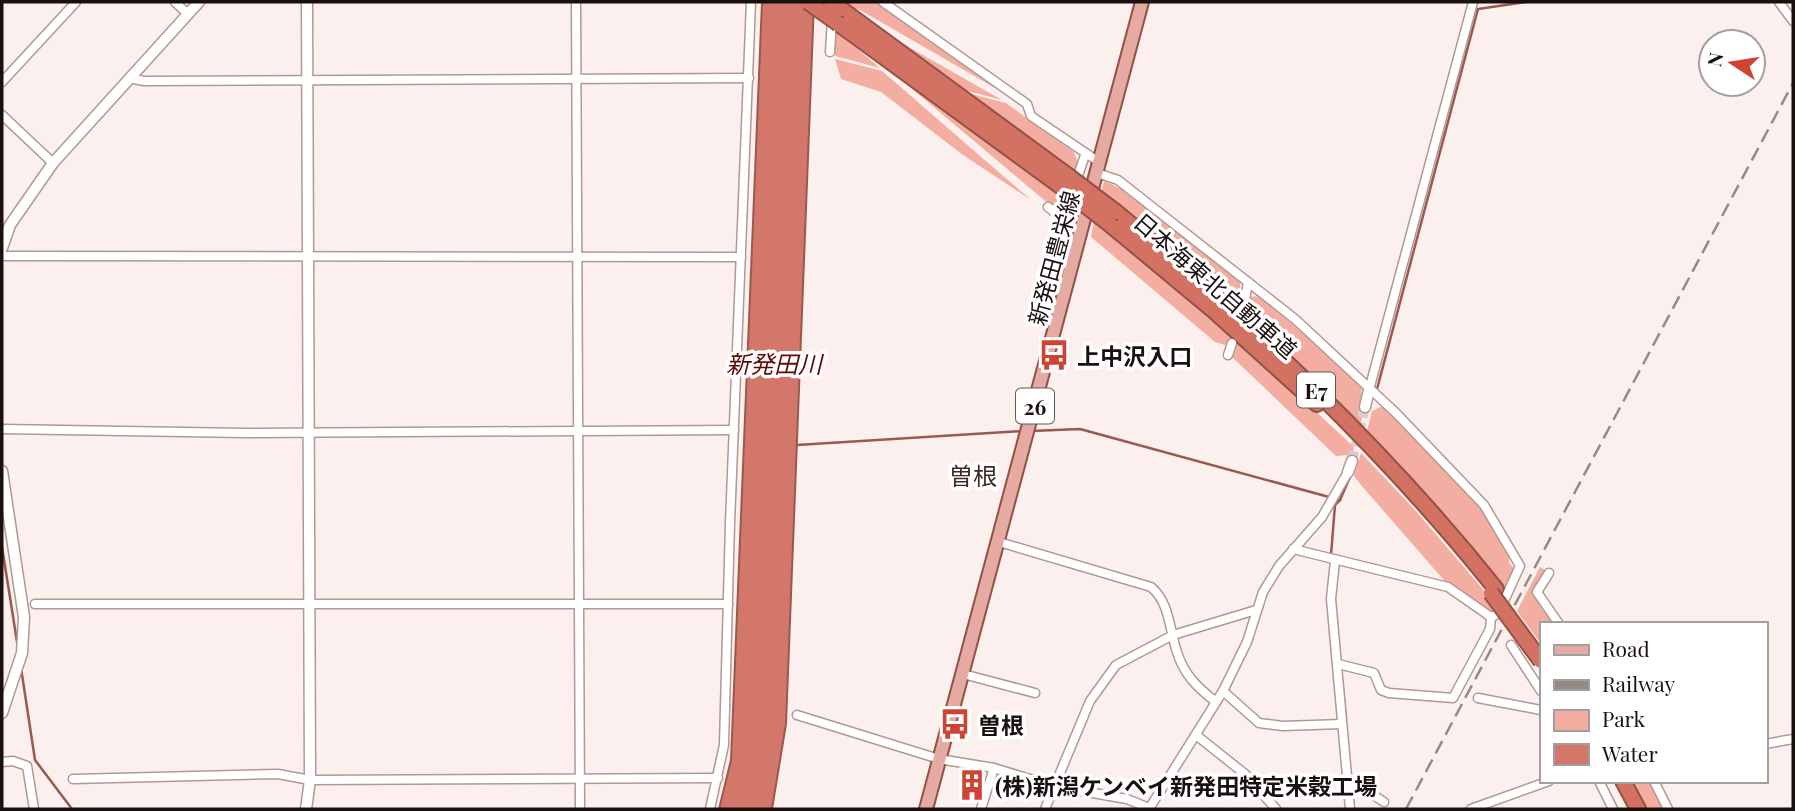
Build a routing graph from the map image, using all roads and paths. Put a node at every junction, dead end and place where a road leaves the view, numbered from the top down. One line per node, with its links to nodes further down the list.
1 (76, 2): 19 (street)
2 (175, 2): 13 (street)
3 (199, 2): 13 (street)
4 (307, 2): 20 (street)
5 (576, 2): 18 (street)
6 (751, 2): 17 (street)
7 (808, 2): 12 (highway, 日本海東北自動車道 / E7, bridge)
8 (883, 2): 22 (street)
9 (1142, 2): 24 (main road, 新発田豊栄線 / 26)
10 (1473, 2): 37 (street)
11 (1779, 2): 14 (street)
12 (836, 9): 15 (street); 50 (highway, 日本海東北自動車道 / E7, bridge)
13 (188, 14): 16 (street)
14 (1793, 21)
15 (830, 52)
16 (129, 78): 20 (street); 23 (street)
17 (749, 78): 18 (street); 32 (street)
18 (576, 80): 20 (street); 31 (street)
19 (2, 82)
20 (306, 83): 30 (street)
21 (2, 115): 23 (street)
22 (1085, 155): 24 (street); 26 (street)
23 (53, 163): 28 (street)
24 (1098, 167): 27 (main road, 新発田豊栄線 / 26); 33 (street)
25 (1048, 207): 26 (street)
26 (1058, 213): 27 (street)
27 (1081, 233): 46 (main road, 新発田豊栄線 / 26)
28 (2, 248)
29 (2, 256): 30 (street)
30 (306, 256): 31 (street); 42 (street)
31 (578, 256): 32 (street); 41 (street)
32 (741, 257): 40 (street)
33 (1248, 282): 34 (street); 37 (street)
34 (1245, 300)
35 (1232, 343): 36 (street)
36 (1228, 355)
37 (1369, 390): 38 (street); 56 (street)
38 (1365, 407)
39 (2, 429): 42 (street)
40 (734, 430): 41 (street); 52 (street)
41 (578, 432): 42 (street); 53 (street)
42 (309, 433): 54 (street)
43 (1352, 461): 45 (street)
44 (2, 471): 70 (street)
45 (1348, 472): 47 (street)
46 (999, 542): 58 (street); 63 (main road, 新発田豊栄線 / 26)
47 (1293, 549): 48 (street); 55 (street)
48 (1335, 561): 56 (street); 62 (street)
49 (1549, 573): 57 (street)
50 (1494, 591): 60 (highway, 日本海東北自動車道 / E7); 61 (highway, 日本海東北自動車道 / E7, bridge)
51 (35, 604): 54 (street)
52 (727, 604): 53 (street); 79 (street)
53 (579, 605): 54 (street); 82 (street)
54 (309, 606): 81 (street)
55 (1256, 610): 58 (street); 65 (street)
56 (1491, 617): 62 (street)
57 (1558, 622)
58 (1174, 635): 68 (street); 89 (street)
59 (1511, 645): 64 (street)
60 (1540, 650)
61 (1540, 660)
62 (1338, 664): 72 (street)
63 (962, 674): 66 (street); 76 (main road, 新発田豊栄線 / 26)
64 (1540, 689)
65 (1223, 691): 68 (street); 72 (street)
66 (1035, 693)
67 (1478, 698): 69 (street)
68 (1216, 702): 73 (street)
69 (1540, 710)
70 (2, 713)
71 (797, 715): 76 (street)
72 (1342, 724): 88 (street)
73 (1196, 736): 98 (street); 99 (street)
74 (1793, 739): 75 (street)
75 (1767, 744)
76 (939, 759): 78 (street); 95 (main road, 新発田豊栄線 / 26)
77 (2, 762): 91 (street)
78 (994, 768): 89 (street); 96 (street)
79 (718, 778): 82 (street); 94 (street)
80 (73, 779): 81 (street)
81 (310, 780): 82 (street); 92 (street)
82 (580, 780): 93 (street)
83 (1543, 783): 101 (street)
84 (1600, 783): 102 (street)
85 (1617, 783): 103 (highway)
86 (1624, 783): 104 (highway)
87 (1655, 783): 105 (street)
88 (1348, 785): 90 (street); 100 (street)
89 (1053, 786): 97 (street); 98 (street)
90 (1384, 802)
91 (34, 809)
92 (306, 809)
93 (580, 809)
94 (710, 809)
95 (926, 809)
96 (981, 809)
97 (1045, 809)
98 (1149, 809)
99 (1276, 809)
100 (1350, 809)
101 (1471, 809)
102 (1613, 809)
103 (1631, 809)
104 (1638, 809)
105 (1668, 809)

